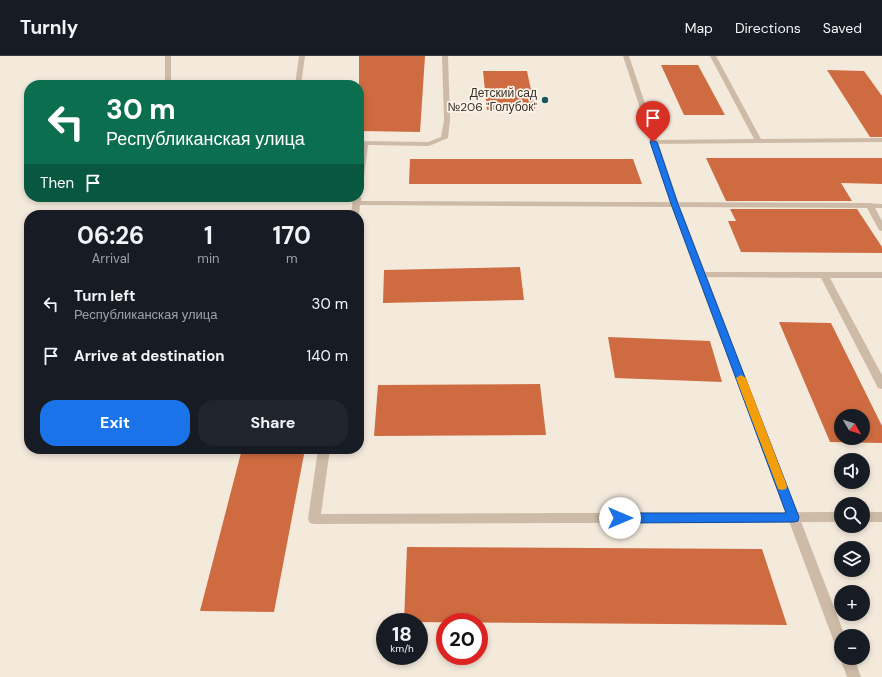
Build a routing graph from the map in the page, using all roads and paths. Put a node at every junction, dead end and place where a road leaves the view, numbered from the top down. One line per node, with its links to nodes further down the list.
1 (168, 56): 6 (street)
2 (302, 56): 7 (street)
3 (445, 56): 11 (street)
4 (626, 56): 10 (street)
5 (713, 56): 9 (street)
6 (168, 80)
7 (299, 80)
8 (882, 140): 9 (street)
9 (759, 141): 10 (street)
10 (653, 142): 13 (street)
11 (364, 143)
12 (364, 200): 13 (street)
13 (675, 204): 14 (street); 17 (street)
14 (869, 206): 15 (street); 16 (street)
15 (882, 206)
16 (882, 228)
17 (702, 275): 18 (street); 22 (street)
18 (824, 275): 19 (street); 20 (street)
19 (882, 275)
20 (882, 385)
21 (323, 454): 22 (street)
22 (794, 517): 23 (street); 26 (street)
23 (834, 517)
24 (870, 517): 25 (street)
25 (882, 517)
26 (836, 629)
27 (850, 665): 28 (street)
28 (854, 677)

